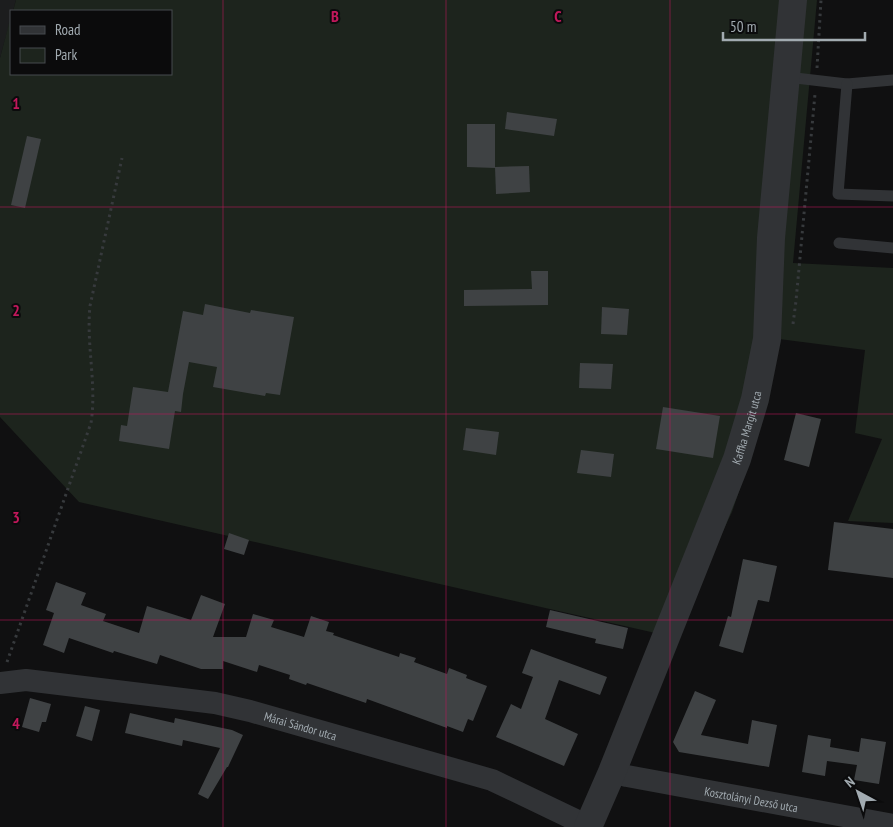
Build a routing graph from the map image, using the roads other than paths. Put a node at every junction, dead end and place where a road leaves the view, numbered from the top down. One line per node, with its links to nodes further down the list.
1 (793, 0): 2 (street, Kaffka Margit utca)
2 (787, 77): 4 (lane); 9 (street, Kaffka Margit utca)
3 (893, 80): 4 (lane)
4 (847, 84): 5 (lane)
5 (893, 196)
6 (839, 243): 7 (lane)
7 (893, 248)
8 (0, 683): 11 (street, Márai Sándor utca)
9 (612, 772): 10 (street, Kosztolányi Dezső utca); 11 (street, Kaffka Margit utca)
10 (893, 825)
11 (588, 827)

